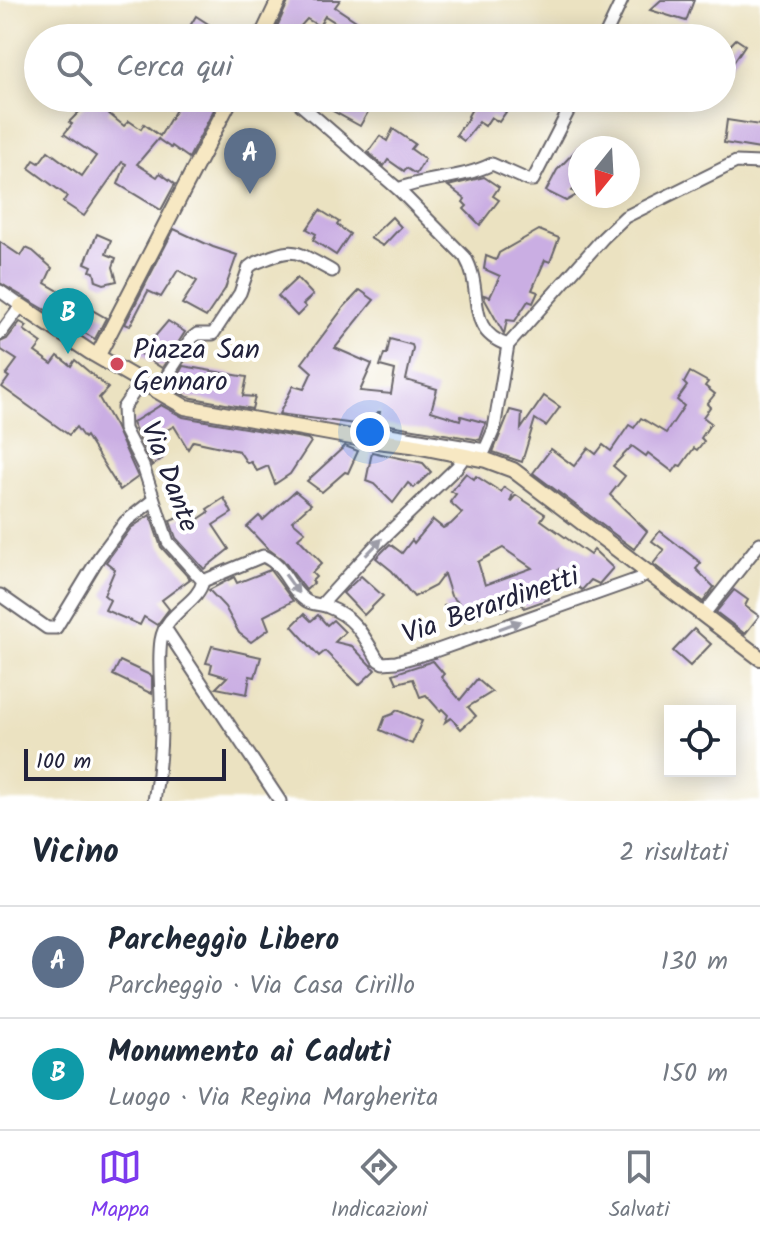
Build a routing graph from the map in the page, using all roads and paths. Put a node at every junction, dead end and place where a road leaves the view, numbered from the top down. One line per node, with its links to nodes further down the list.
1 (279, 0): 3 (street)
2 (622, 0): 4 (street)
3 (268, 24)
4 (611, 24)
5 (224, 112): 15 (street)
6 (309, 112): 9 (street)
7 (568, 112): 9 (street)
8 (760, 163): 14 (street)
9 (398, 189): 14 (street)
10 (332, 271): 17 (street)
11 (0, 291): 12 (street)
12 (21, 306): 13 (street); 15 (street)
13 (0, 334)
14 (508, 345): 18 (street)
15 (98, 355): 16 (street)
16 (141, 382): 17 (street); 20 (street, Via Dante)
17 (157, 391): 18 (street)
18 (368, 440): 19 (street)
19 (465, 456): 22 (street); 25 (street, one-way to 19)
20 (153, 500): 23 (street, Via Dante); 24 (street)
21 (760, 543): 26 (street)
22 (649, 572): 25 (street, Via Berardinetti, one-way to 22); 26 (street)
23 (203, 581): 25 (street, Via Berardinetti, one-way to 25); 27 (street)
24 (0, 595)
25 (322, 604)
26 (704, 614): 28 (street)
27 (165, 628): 29 (street); 30 (street)
28 (760, 658)
29 (154, 801)
30 (280, 801)

